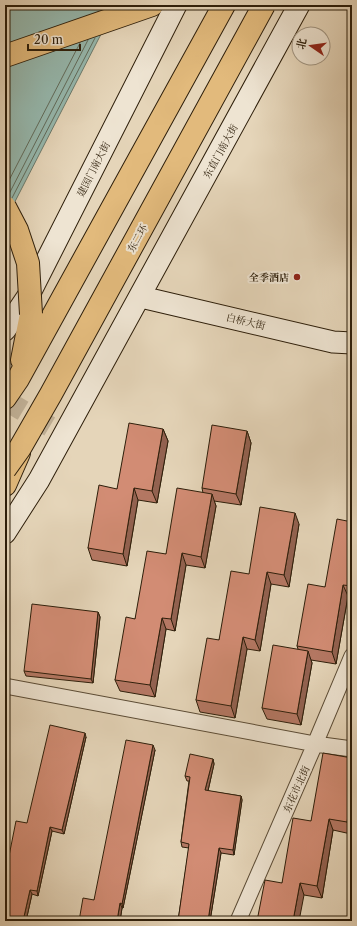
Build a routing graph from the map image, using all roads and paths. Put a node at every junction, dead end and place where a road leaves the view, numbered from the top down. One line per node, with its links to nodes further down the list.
1 (152, 5): 6 (highway)
2 (176, 5): 9 (street, 建国门南大街)
3 (224, 5): 11 (highway)
4 (264, 5): 13 (highway, 东二环, bridge)
5 (299, 5): 8 (street, 东直门南大街)
6 (5, 56)
7 (5, 207): 11 (highway, bridge)
8 (141, 297): 10 (street, 白桥大街); 16 (street)
9 (5, 330)
10 (352, 343)
11 (18, 379): 12 (highway)
12 (5, 398)
13 (20, 448): 14 (highway, 东二环, bridge); 15 (highway, bridge)
14 (5, 468)
15 (5, 485)
16 (5, 533)
17 (352, 656): 19 (street, 东花市北街)
18 (5, 686): 19 (street)
19 (316, 744): 20 (street); 21 (street, 东花市北街)
20 (352, 749)
21 (238, 921)

